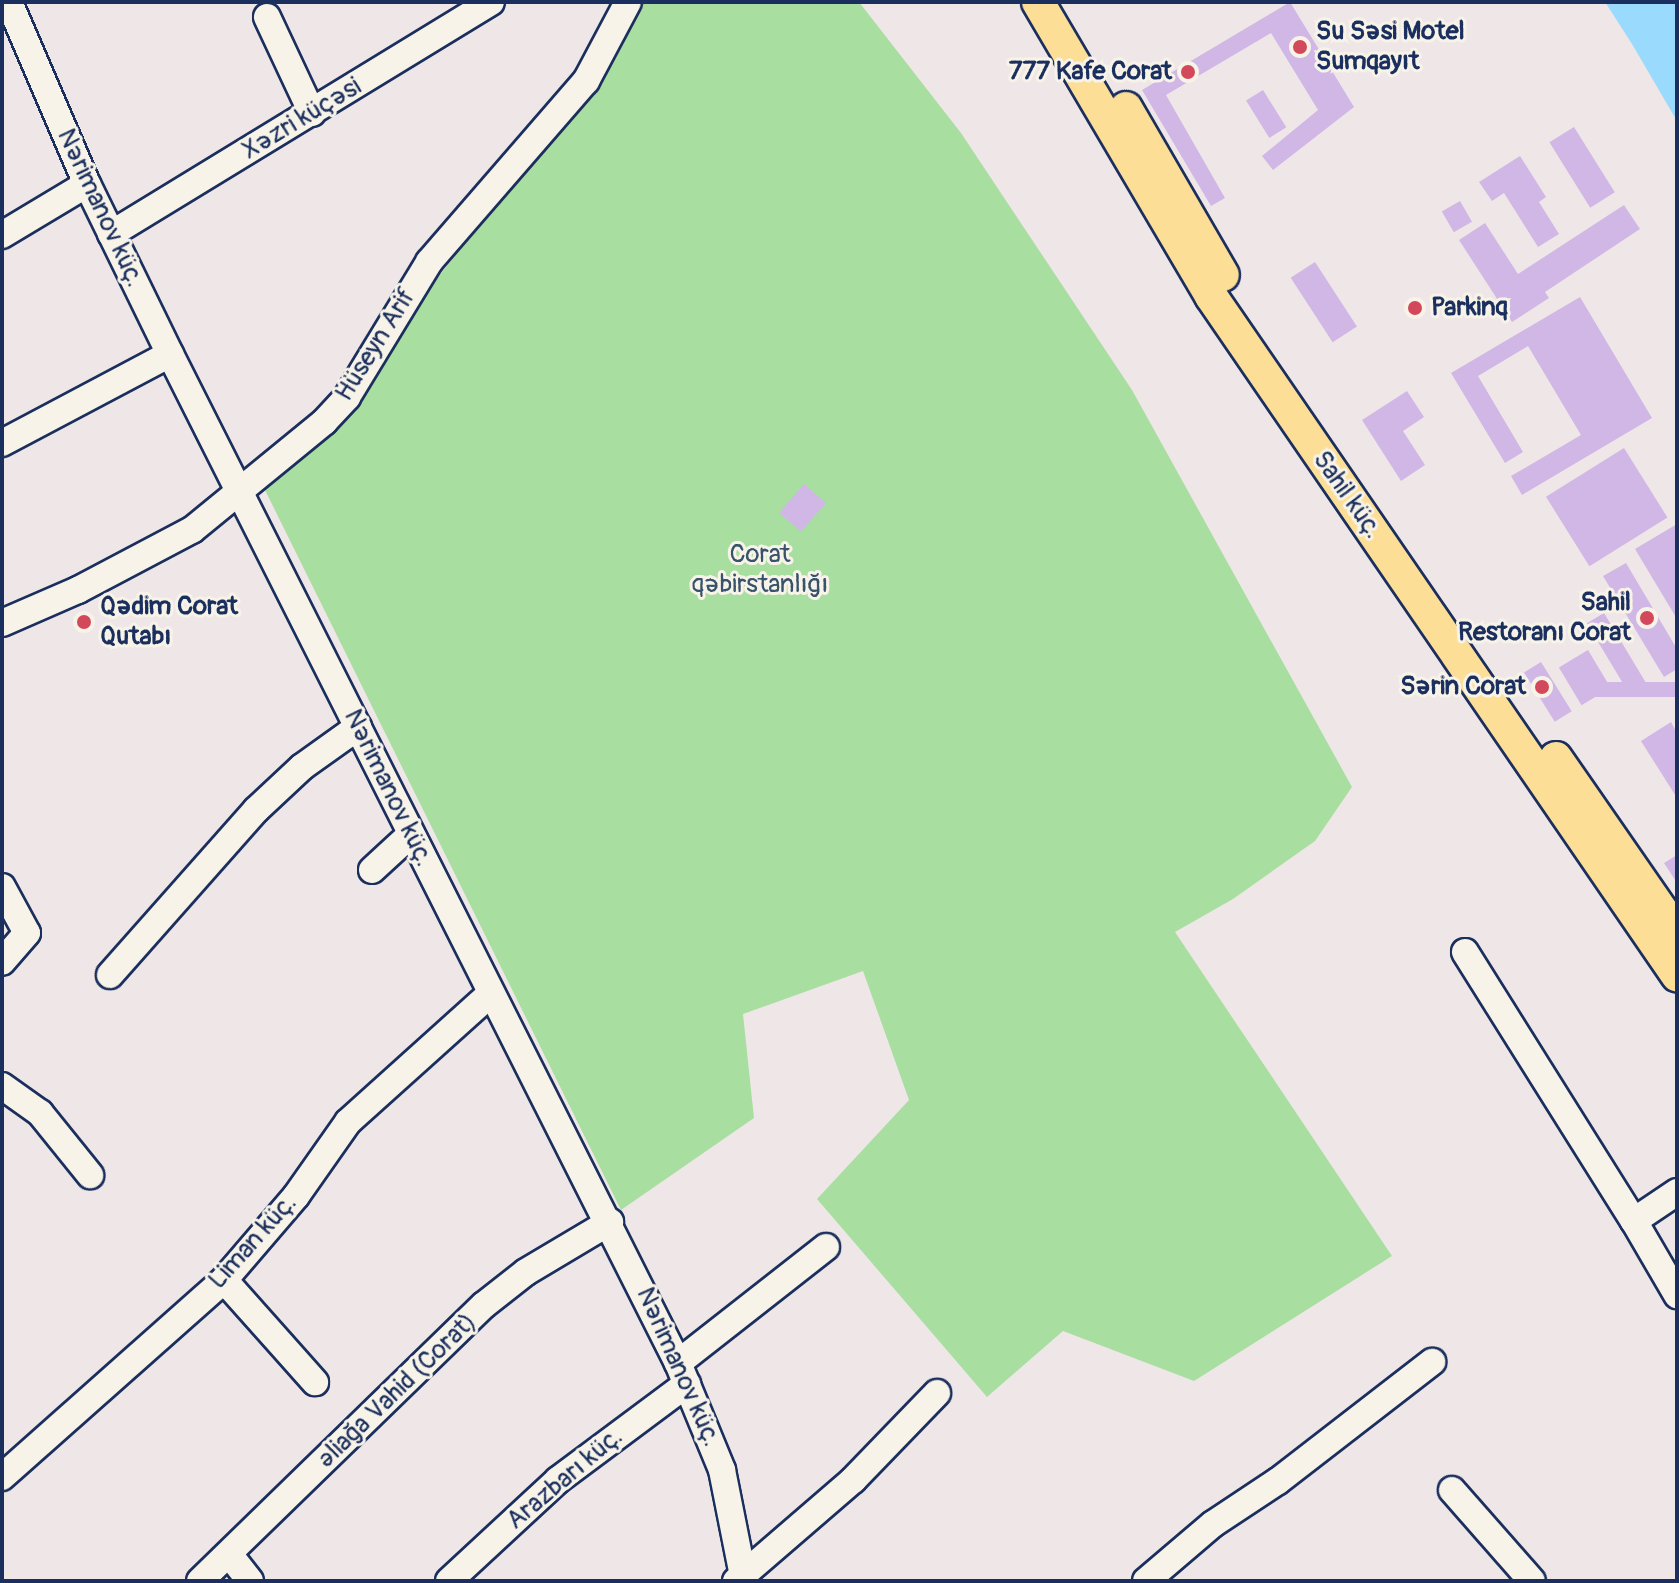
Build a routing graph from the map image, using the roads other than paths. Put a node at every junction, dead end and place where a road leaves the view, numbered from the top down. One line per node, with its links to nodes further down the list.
1 (9, 2): 8 (street, Nərimanov küç.)
2 (491, 2): 7 (street, Xəzri küçəsi)
3 (628, 2): 13 (street, Hüseyn Arif)
4 (1038, 2): 23 (main road, Sahil küç.)
5 (1064, 2): 19 (main road, Sahil küç.)
6 (267, 17): 7 (street)
7 (312, 113): 9 (street, Xəzri küçəsi)
8 (87, 184): 9 (street, Nərimanov küç.); 10 (street)
9 (111, 234): 11 (street, Nərimanov küç.)
10 (2, 235)
11 (170, 354): 12 (street); 13 (street, Nərimanov küç.)
12 (2, 443)
13 (242, 492): 14 (street, Hüseyn Arif); 15 (street, Nərimanov küç.)
14 (2, 623)
15 (358, 727): 16 (street, Nərimanov küç.); 22 (street)
16 (410, 835): 17 (street); 24 (street, Nərimanov küç.)
17 (372, 870)
18 (2, 887): 21 (street)
19 (1677, 933)
20 (1465, 952): 28 (street)
21 (2, 962)
22 (110, 975)
23 (1677, 975)
24 (490, 994): 29 (street, Nərimanov küç.); 31 (street, Liman küç.)
25 (2, 1086): 26 (street)
26 (90, 1175)
27 (1677, 1192): 28 (street)
28 (1634, 1221): 32 (street)
29 (610, 1222): 34 (street, Nərimanov küç.); 39 (street, Əliağa Vahid (Corat))
30 (826, 1247): 34 (street, Arazbarı küç.)
31 (224, 1280): 35 (street); 37 (street, Liman küç.)
32 (1677, 1295)
33 (1432, 1362): 44 (street)
34 (683, 1373): 40 (street, Nərimanov küç.); 43 (street, Arazbarı küç.)
35 (315, 1382)
36 (937, 1393): 40 (street)
37 (2, 1477)
38 (1452, 1490): 45 (street)
39 (229, 1554): 41 (street, Əliağa Vahid (Corat)); 42 (street)
40 (741, 1579)
41 (200, 1581)
42 (250, 1581)
43 (449, 1581)
44 (1146, 1581)
45 (1532, 1581)

